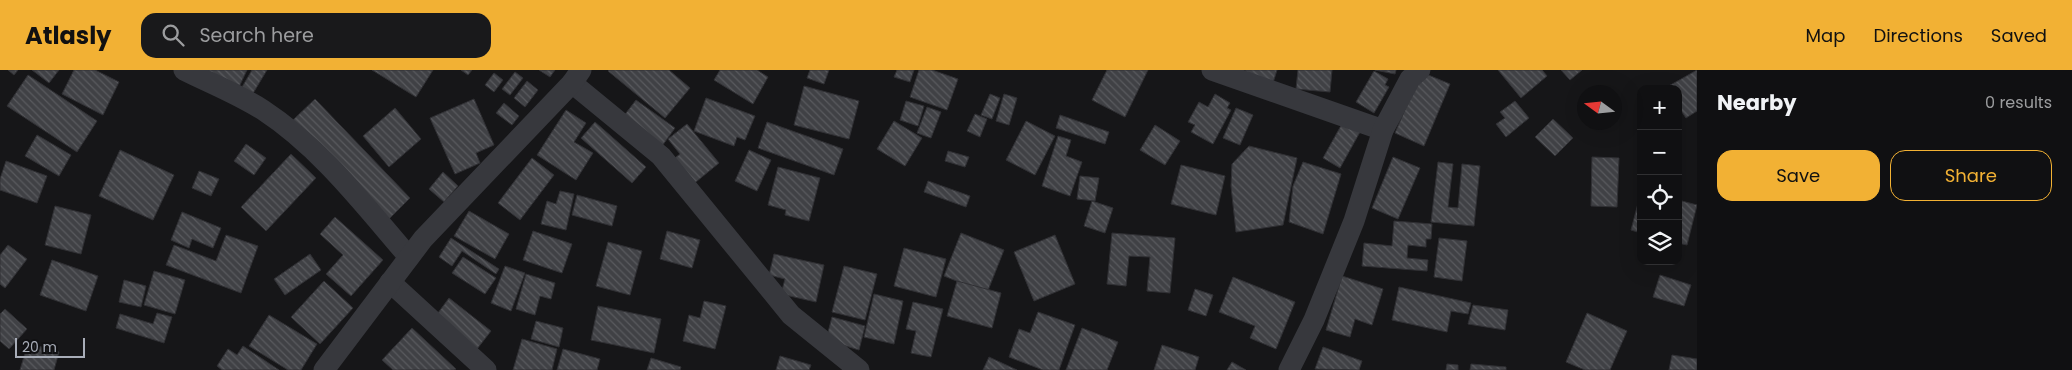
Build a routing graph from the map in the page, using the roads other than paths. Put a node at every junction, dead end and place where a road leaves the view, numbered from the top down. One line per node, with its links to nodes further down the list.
1 (184, 70): 6 (street)
2 (1212, 70): 5 (street)
3 (1414, 73): 5 (street)
4 (577, 76): 6 (street); 10 (street)
5 (1383, 130): 11 (street)
6 (409, 257): 7 (street)
7 (390, 282): 8 (street); 9 (street)
8 (324, 370)
9 (486, 370)
10 (859, 370)
11 (1289, 370)

